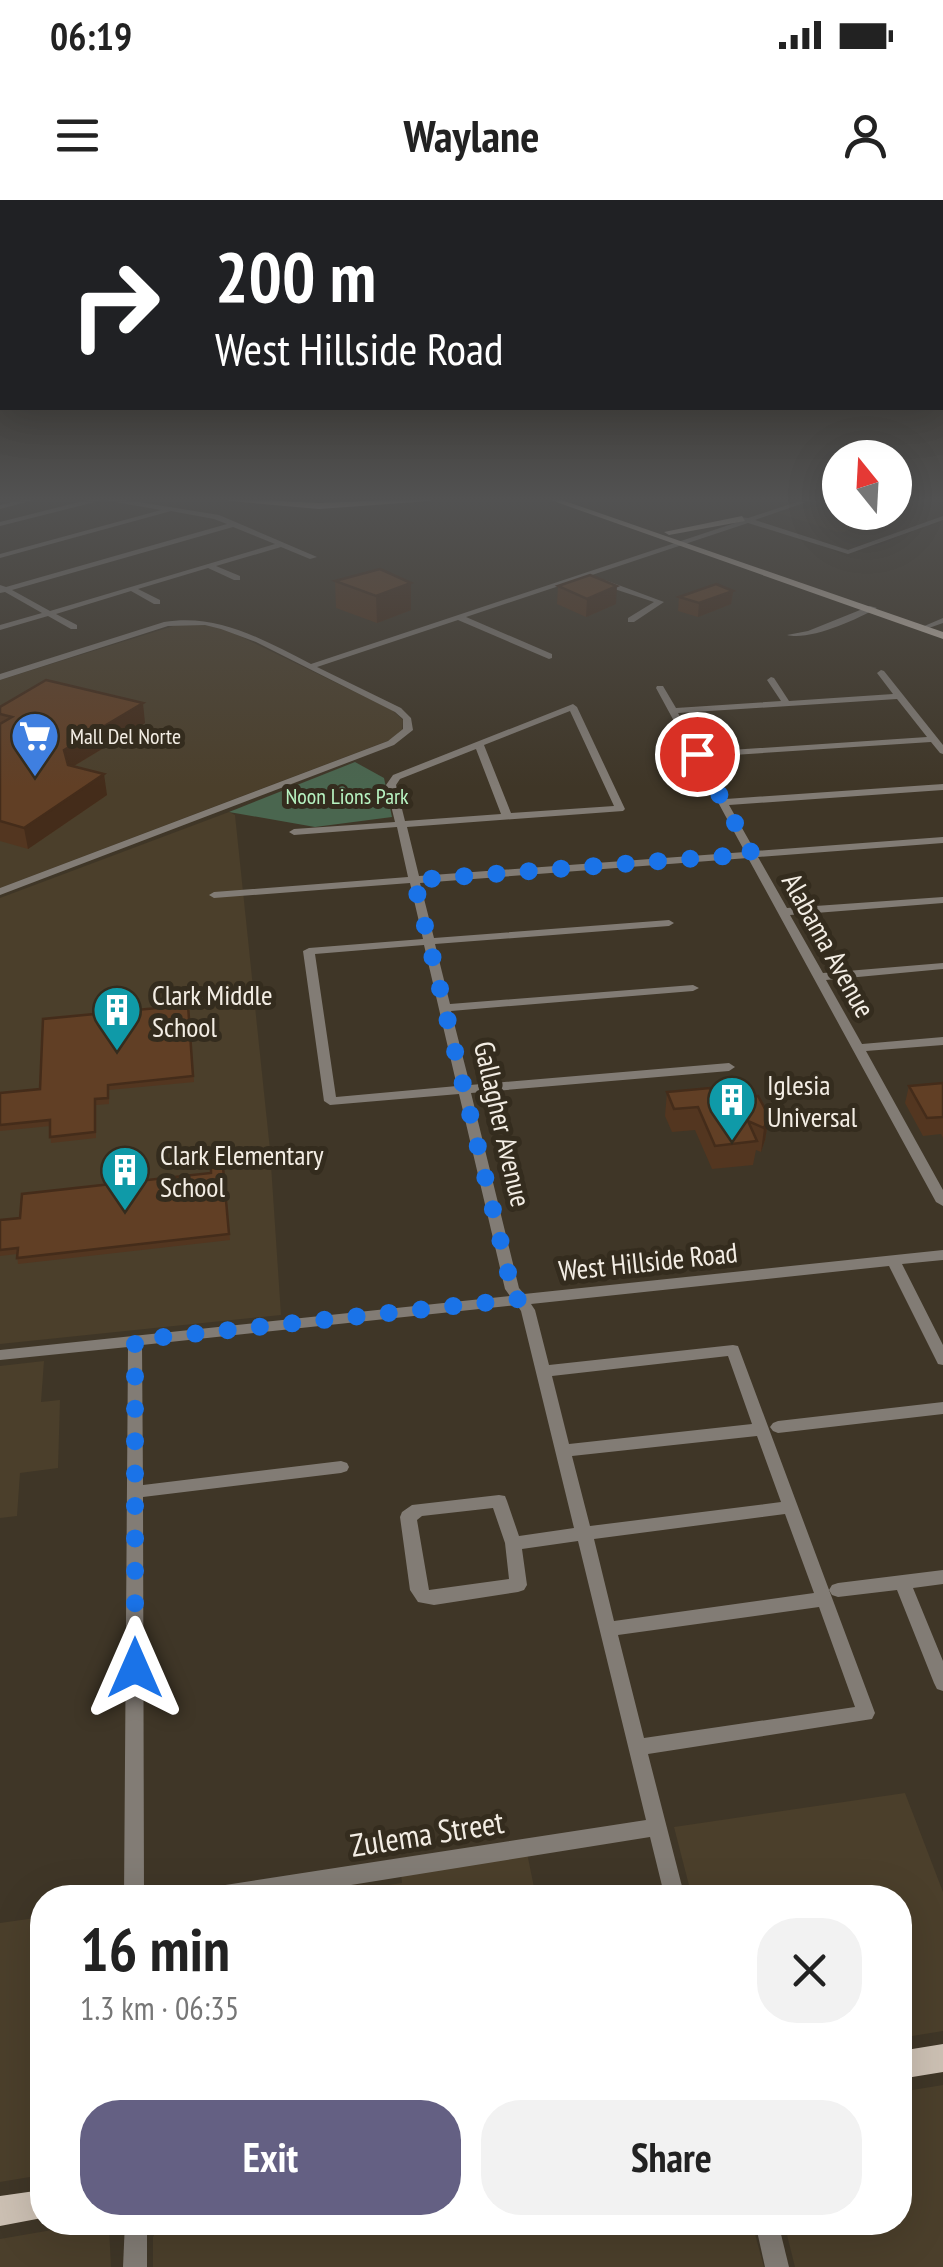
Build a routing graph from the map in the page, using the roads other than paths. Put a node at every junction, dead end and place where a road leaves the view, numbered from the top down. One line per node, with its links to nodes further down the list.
1 (13, 594): 9 (street)
2 (113, 594): 9 (street)
3 (143, 594): 7 (street)
4 (523, 594): 10 (street)
5 (639, 594): 11 (street)
6 (835, 594): 8 (main road)
7 (158, 602)
8 (874, 608): 13 (main road); 16 (street)
9 (49, 613): 14 (street); 15 (street)
10 (458, 617): 18 (street); 20 (street)
11 (630, 620)
12 (943, 620): 13 (street)
13 (926, 627): 17 (main road)
14 (0, 628)
15 (74, 628)
16 (790, 635)
17 (943, 636)
18 (360, 650): 19 (street); 21 (street)
19 (288, 656): 21 (street); 23 (street)
20 (549, 656)
21 (310, 667): 41 (street)
22 (881, 673): 26 (street)
23 (0, 677)
24 (771, 680): 27 (street)
25 (660, 688): 28 (street, Alabama Avenue)
26 (900, 696): 27 (street); 29 (street)
27 (787, 704): 28 (street)
28 (673, 711): 32 (street, Alabama Avenue)
29 (933, 738): 31 (street); 32 (street)
30 (478, 744): 35 (street); 35 (street, Gallagher Avenue); 36 (street, Gallagher Avenue)
31 (943, 751)
32 (697, 754): 34 (street, Alabama Avenue)
33 (943, 786): 34 (street)
34 (723, 802): 39 (street, Alabama Avenue)
35 (508, 817): 36 (street)
36 (401, 824): 37 (street); 40 (street, Gallagher Avenue)
37 (294, 832)
38 (943, 840): 39 (street)
39 (752, 854): 40 (street); 44 (street, Alabama Avenue)
40 (414, 880): 42 (street); 46 (street, Gallagher Avenue)
41 (0, 892)
42 (214, 895)
43 (943, 900): 44 (street)
44 (783, 912): 48 (street, Alabama Avenue)
45 (669, 922): 46 (street)
46 (429, 942): 50 (street, Gallagher Avenue); 54 (street)
47 (943, 966): 48 (street)
48 (818, 976): 52 (street, Alabama Avenue)
49 (693, 988): 50 (street)
50 (445, 1008): 54 (street, Gallagher Avenue)
51 (943, 1041): 52 (street)
52 (858, 1048): 55 (street, Alabama Avenue)
53 (729, 1066): 54 (street)
54 (464, 1089): 58 (street, Gallagher Avenue)
55 (943, 1202)
56 (943, 1255): 57 (street, West Hillside Road)
57 (893, 1260): 58 (street, West Hillside Road); 61 (street)
58 (520, 1299): 59 (street, West Hillside Road); 62 (street, Gallagher Avenue)
59 (135, 1340): 60 (street, West Hillside Road); 67 (street)
60 (0, 1355)
61 (943, 1360)
62 (543, 1370): 64 (street); 65 (street, Gallagher Avenue)
63 (943, 1408): 64 (street)
64 (770, 1428): 65 (street); 68 (street)
65 (564, 1452): 69 (street, Gallagher Avenue)
66 (341, 1467): 67 (street)
67 (135, 1492): 78 (street)
68 (791, 1507): 69 (street); 73 (street)
69 (584, 1532): 70 (street); 74 (street, Gallagher Avenue)
70 (513, 1543): 70 (street)
71 (943, 1577): 72 (street)
72 (902, 1582): 73 (street); 75 (street)
73 (831, 1594): 74 (street); 76 (street)
74 (608, 1629): 76 (street, Gallagher Avenue)
75 (943, 1683)
76 (638, 1747): 77 (street, Gallagher Avenue)
77 (658, 1828): 79 (street, Zulema Street); 80 (street, Gallagher Avenue)
78 (134, 1885)
79 (290, 1885)
80 (672, 1885)
81 (943, 2058): 82 (main road)
82 (912, 2062)
83 (30, 2206): 84 (main road)
84 (0, 2211)
85 (136, 2235): 87 (street)
86 (769, 2235): 88 (street)
87 (135, 2267)
88 (777, 2267)

